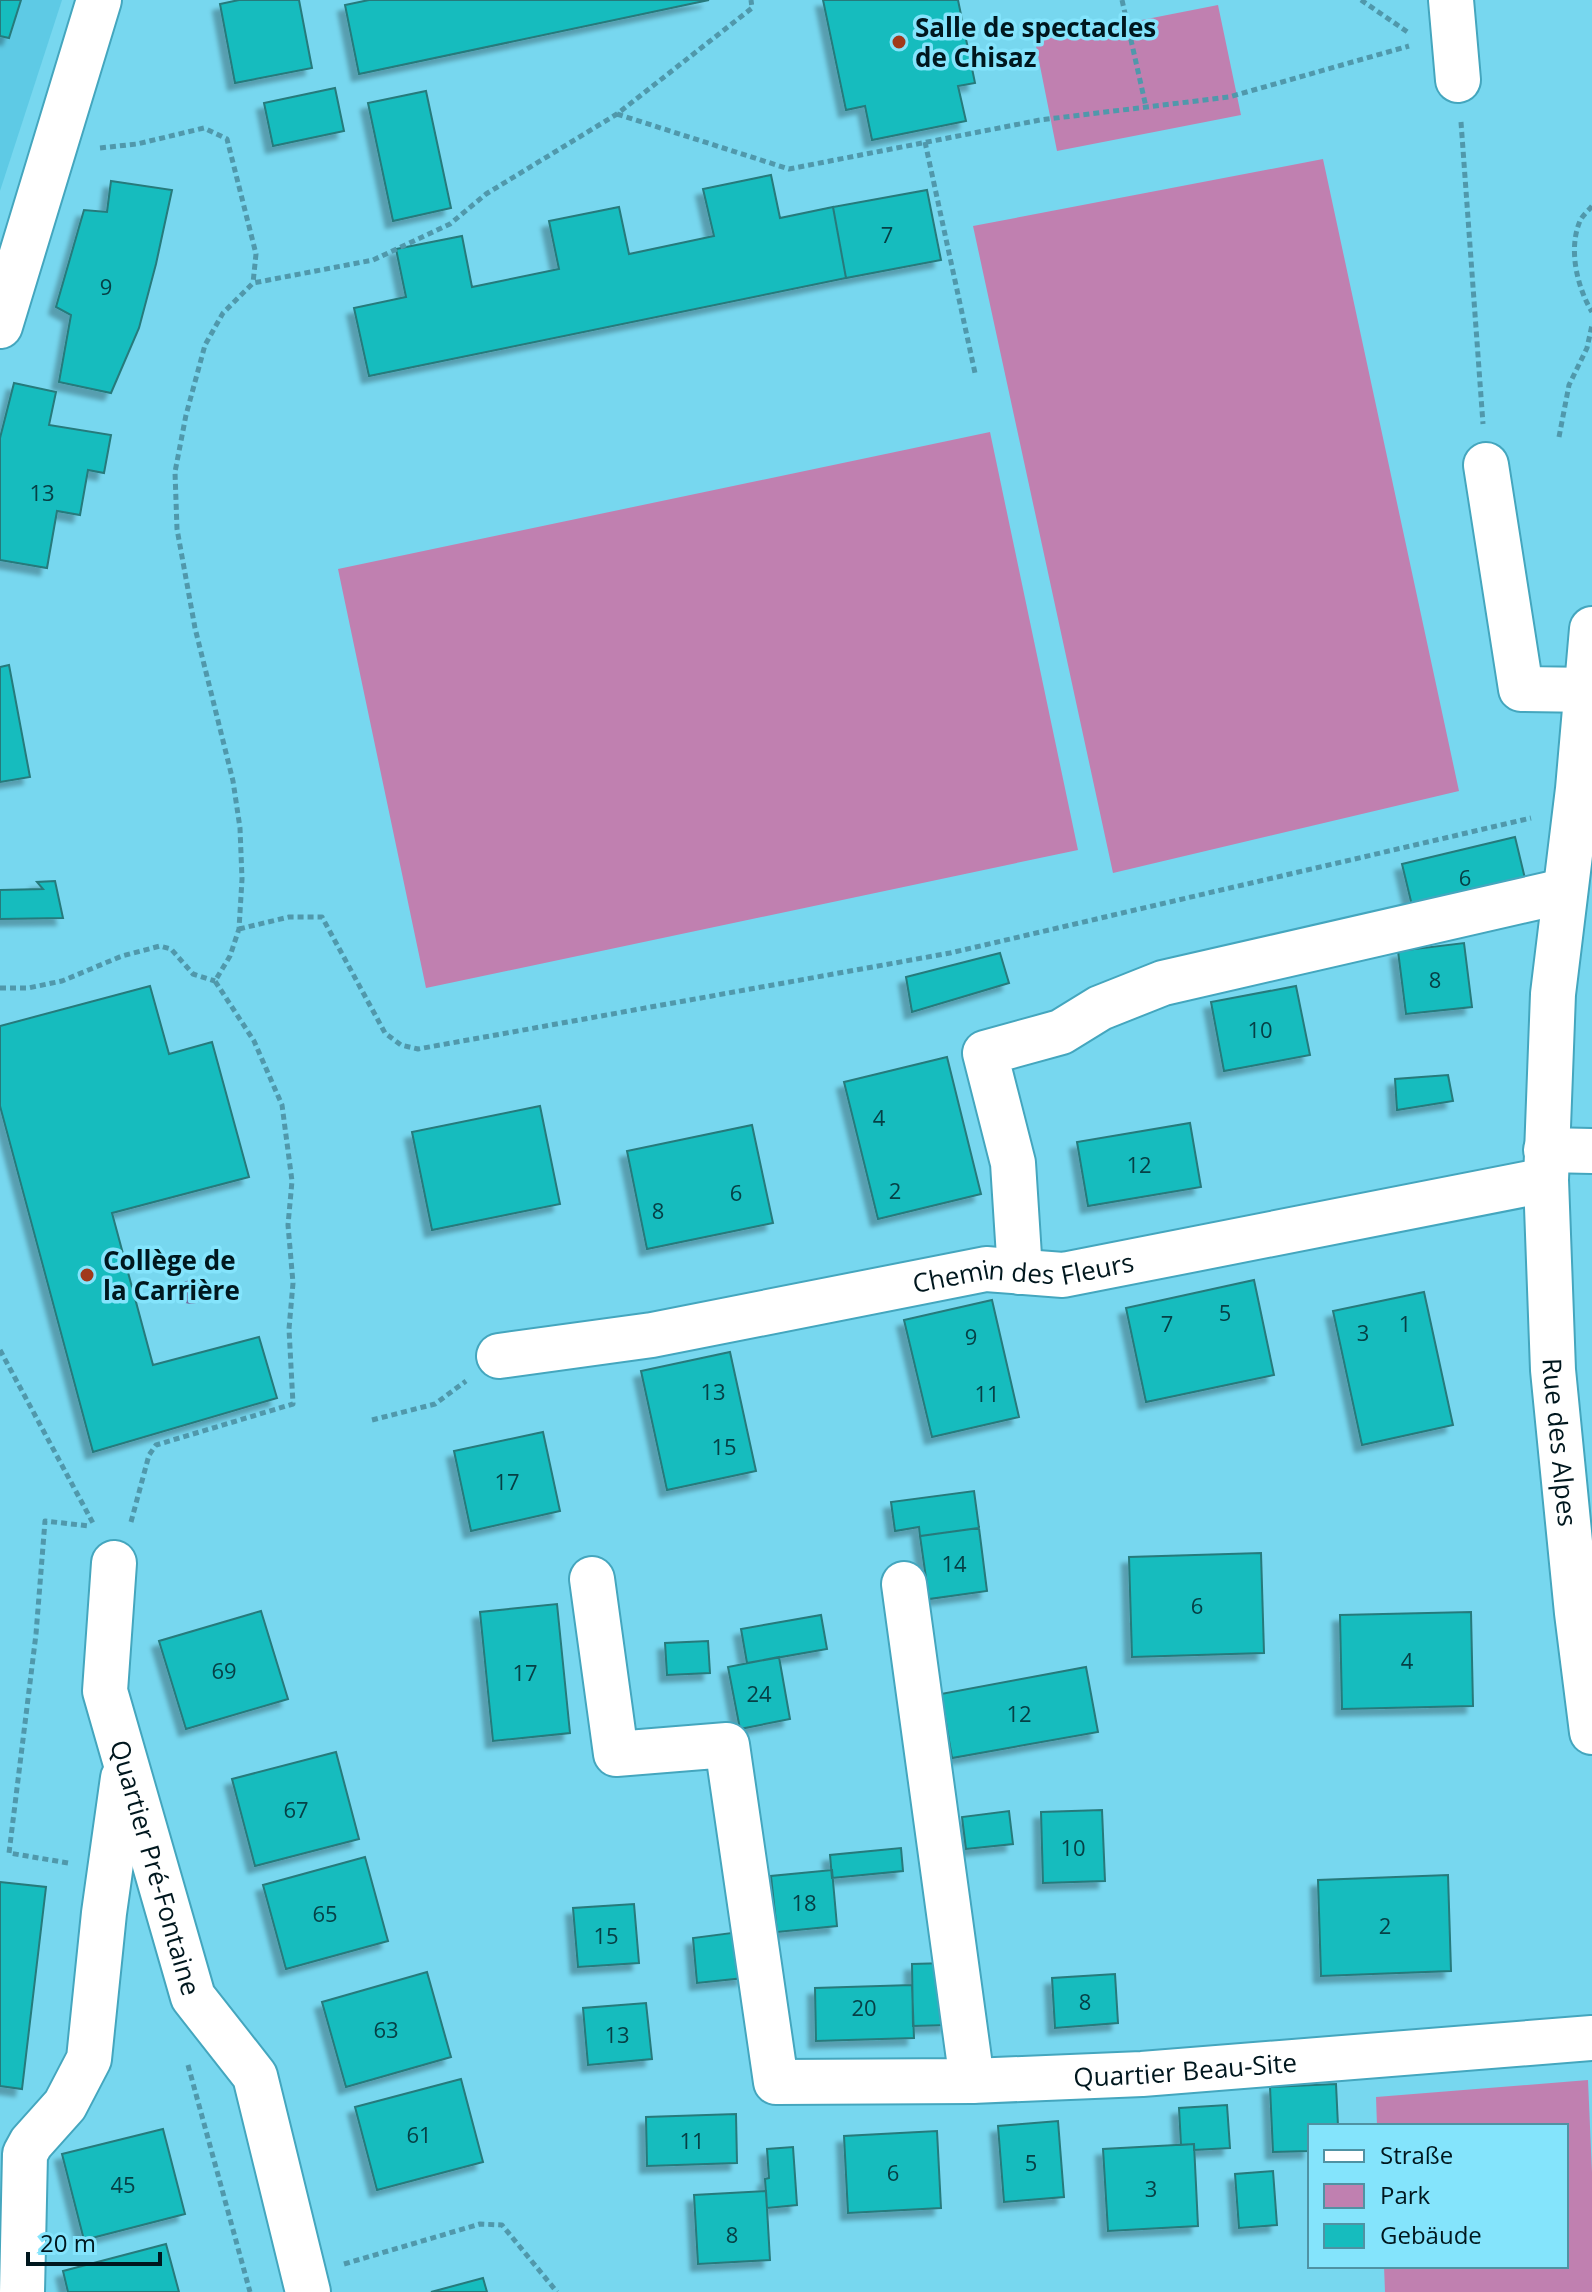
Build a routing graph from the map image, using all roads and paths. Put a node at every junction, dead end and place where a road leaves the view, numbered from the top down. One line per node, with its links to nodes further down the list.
1 (99, 0): 10 (street)
2 (751, 0): 8 (path)
3 (1122, 0): 7 (path)
4 (1451, 0): 6 (street)
5 (1422, 43): 7 (path)
6 (1458, 80): 18 (path)
7 (1146, 107): 9 (path)
8 (617, 114): 9 (path); 12 (path)
9 (925, 142): 16 (path)
10 (51, 154): 12 (path); 15 (street)
11 (1592, 206): 13 (path)
12 (253, 283): 23 (path)
13 (1592, 312)
14 (1592, 325): 17 (path)
15 (0, 326)
16 (975, 373)
17 (1559, 437)
18 (1486, 465): 20 (street)
19 (1592, 629): 20 (street, Rue des Alpes)
20 (1590, 690): 22 (street, Rue des Alpes)
21 (1536, 817): 23 (path)
22 (1564, 891): 27 (street, Rue des Alpes); 28 (street)
23 (239, 929): 24 (path)
24 (215, 981): 25 (path); 33 (path)
25 (0, 988)
26 (1592, 1151): 27 (street)
27 (1546, 1165): 28 (street, Chemin des Fleurs); 36 (street, Rue des Alpes)
28 (1020, 1272): 30 (street, Chemin des Fleurs)
29 (0, 1350): 39 (path)
30 (499, 1356)
31 (425, 1407): 32 (path)
32 (372, 1420)
33 (114, 1563): 38 (street, Quartier Pré-Fontaine)
34 (592, 1579): 42 (street, Quartier Beau-Site)
35 (904, 1584): 42 (street)
36 (1584, 1613): 37 (street, Rue des Alpes)
37 (1592, 1732)
38 (125, 1764): 39 (street); 41 (street, Quartier Pré-Fontaine)
39 (110, 1870): 44 (street)
40 (1592, 2038): 42 (street, Quartier Beau-Site)
41 (227, 2041): 43 (street, Quartier Pré-Fontaine); 45 (path)
42 (972, 2081)
43 (306, 2283): 46 (path)
44 (22, 2292)
45 (250, 2292)
46 (557, 2292)

